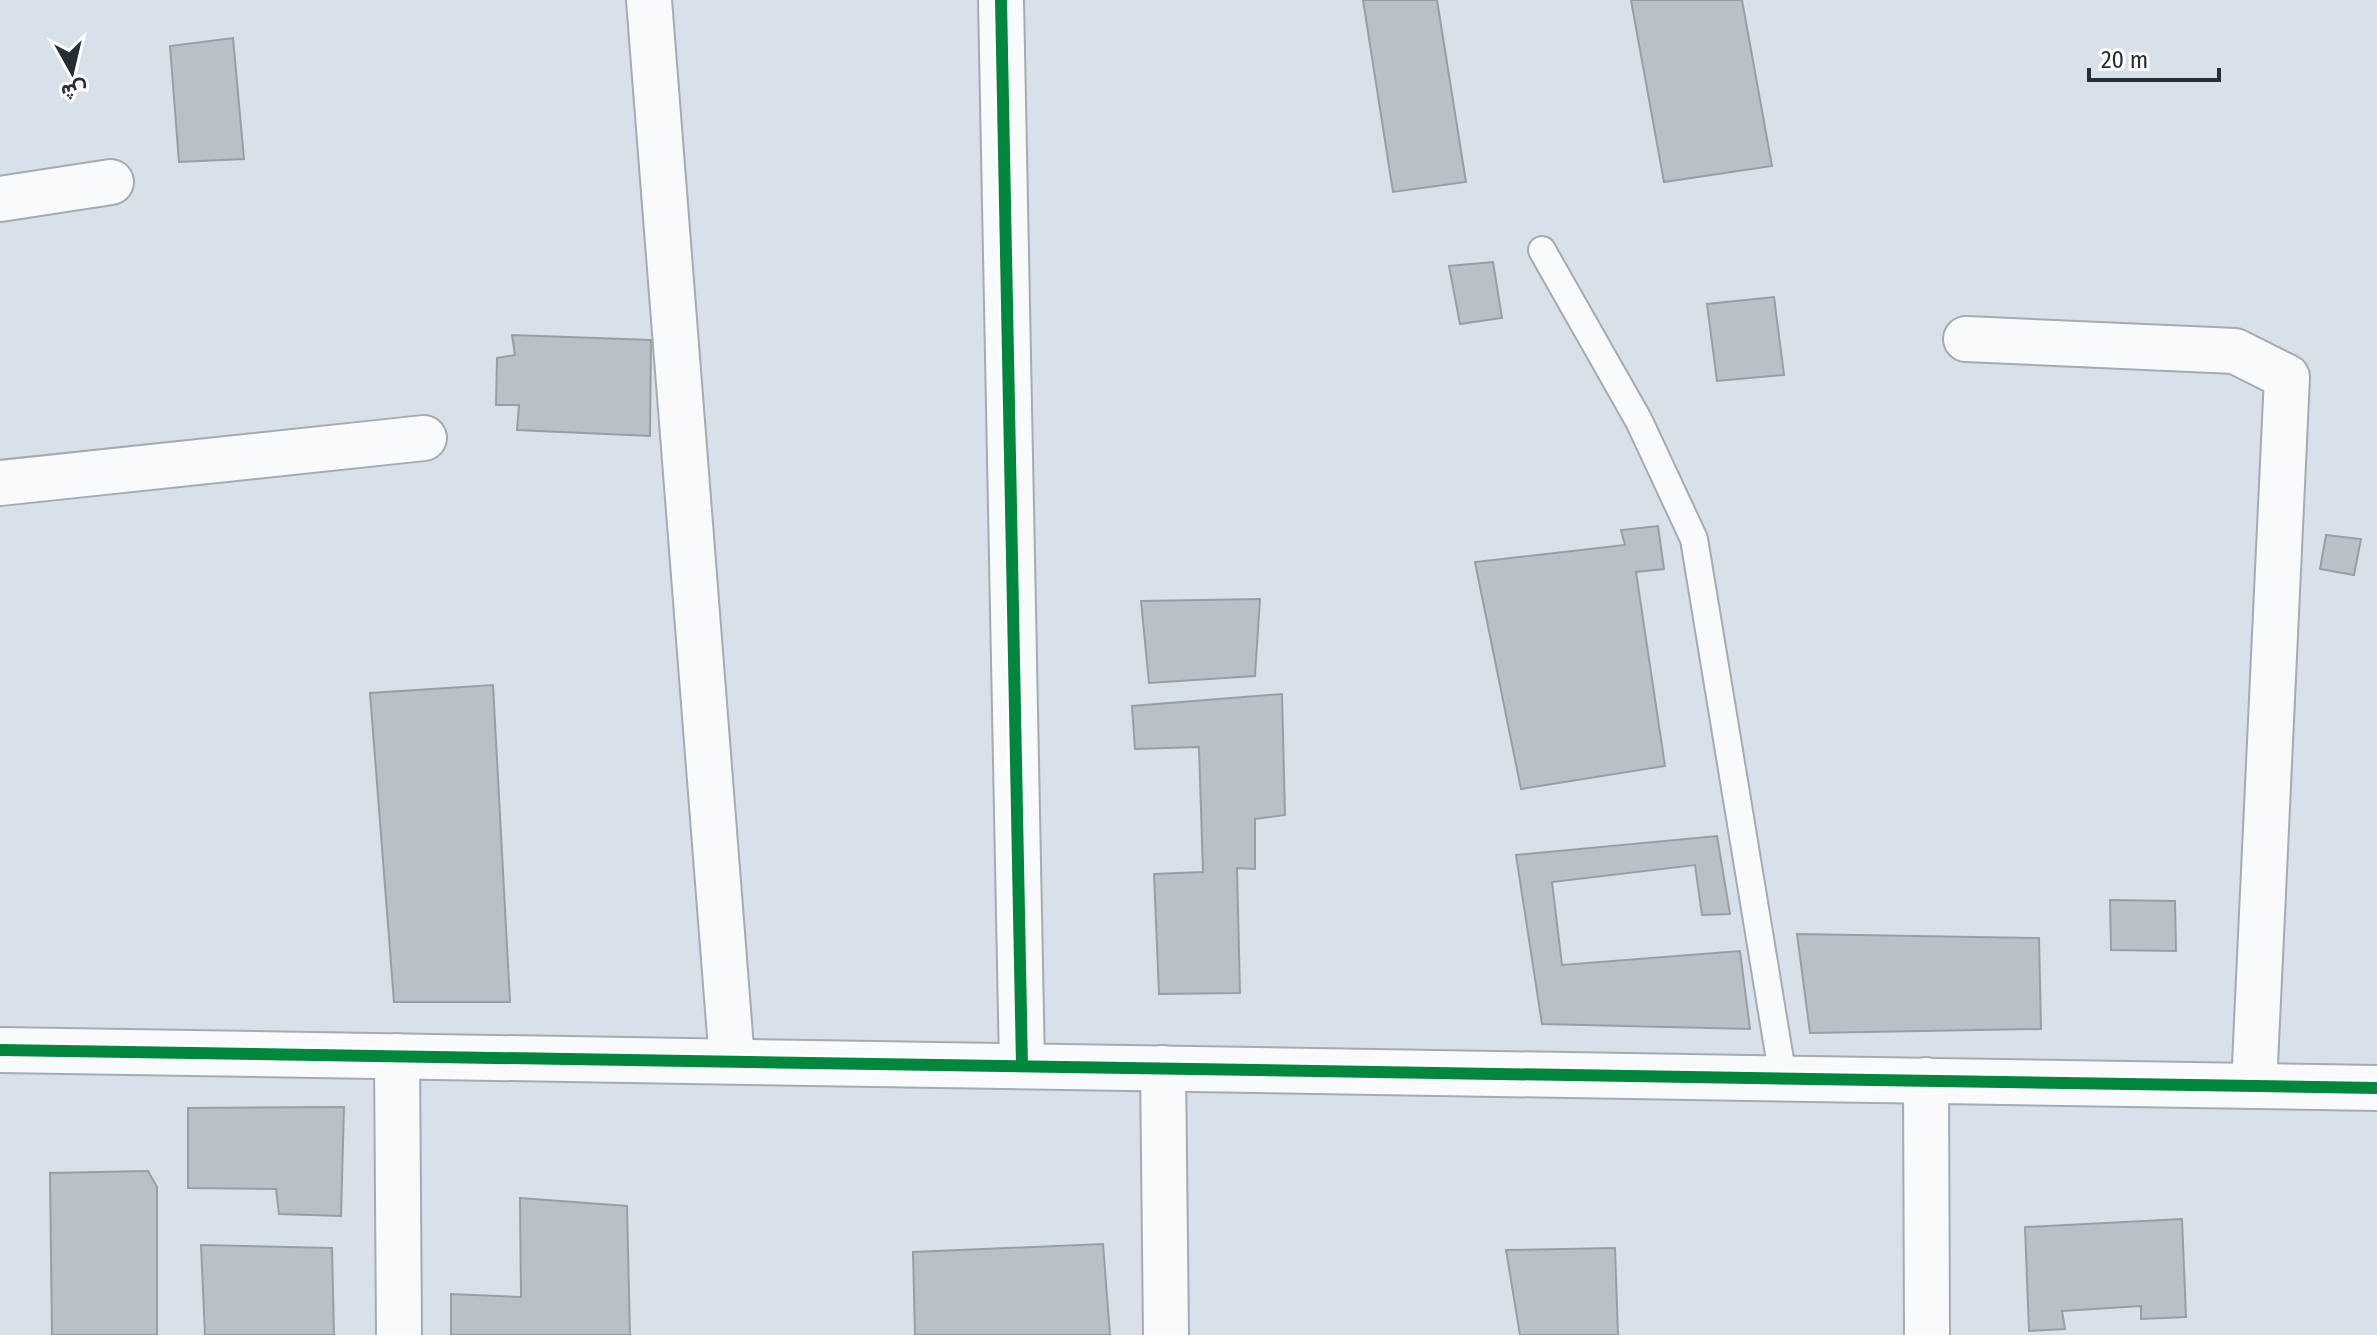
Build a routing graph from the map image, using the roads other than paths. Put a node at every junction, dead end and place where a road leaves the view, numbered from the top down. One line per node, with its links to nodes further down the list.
1 (649, 0): 11 (street)
2 (1001, 0): 12 (street)
3 (111, 182): 4 (street)
4 (0, 199)
5 (1542, 250): 14 (lane)
6 (1966, 339): 16 (street)
7 (424, 438): 8 (street)
8 (0, 483)
9 (0, 1050): 10 (street)
10 (397, 1056): 11 (street); 18 (street)
11 (732, 1061): 12 (street)
12 (1022, 1066): 13 (street)
13 (1163, 1068): 14 (street); 19 (street)
14 (1783, 1078): 15 (street)
15 (1926, 1080): 16 (street); 20 (street)
16 (2254, 1086): 17 (street)
17 (2377, 1088)
18 (399, 1335)
19 (1166, 1335)
20 (1927, 1335)

